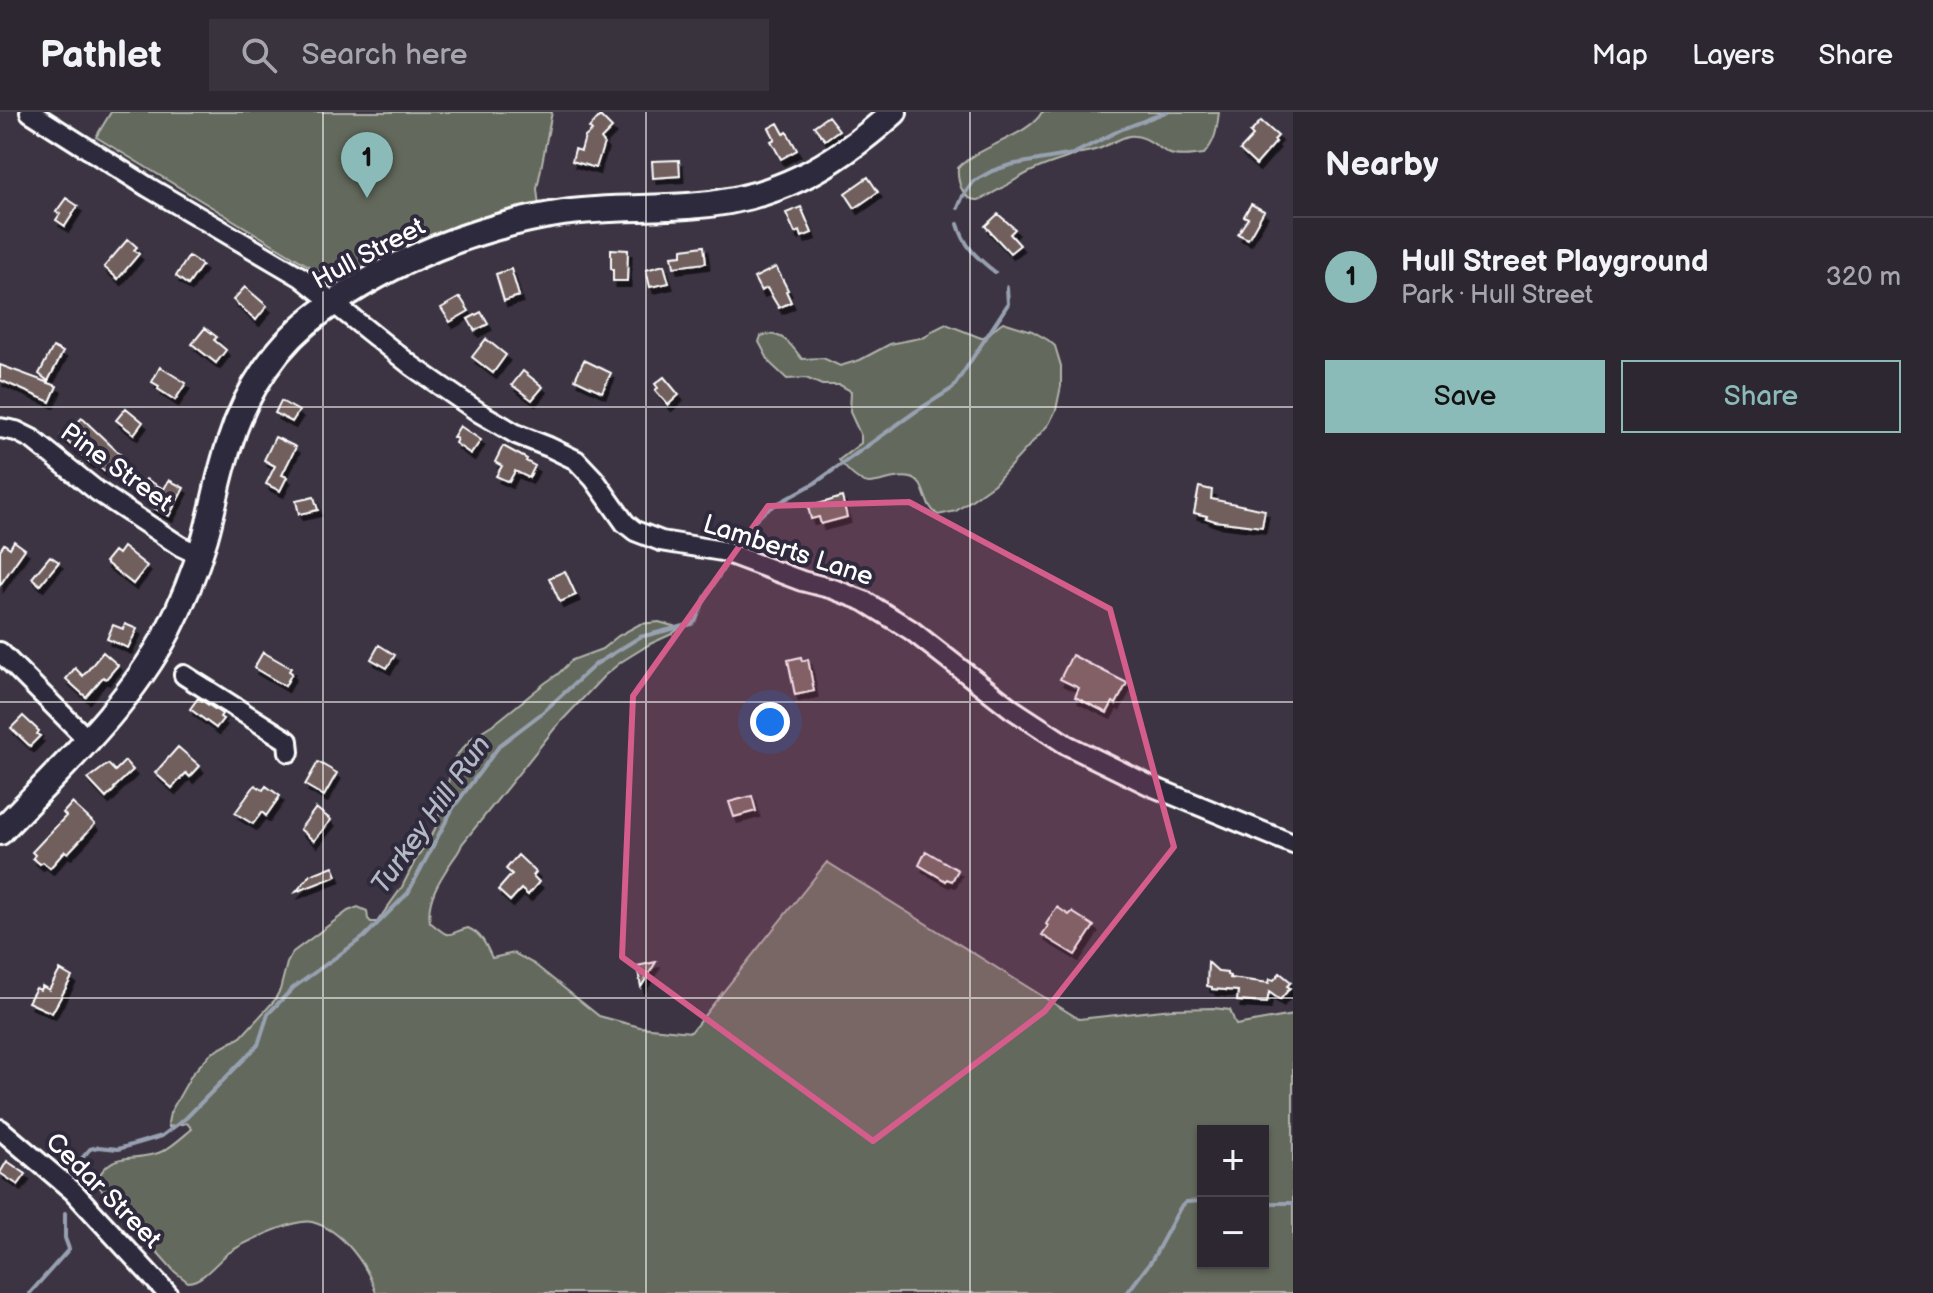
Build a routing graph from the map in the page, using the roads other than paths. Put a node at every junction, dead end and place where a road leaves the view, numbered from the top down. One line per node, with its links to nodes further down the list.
1 (30, 112): 3 (street, Lamberts Lane)
2 (894, 112): 3 (main road, Hull Street)
3 (333, 303): 5 (main road, Hull Street); 11 (street, Lamberts Lane)
4 (0, 428): 5 (street, Pine Street)
5 (199, 555): 8 (main road, Hull Street)
6 (4, 664): 8 (street)
7 (184, 675): 9 (street)
8 (88, 740): 10 (main road, Hull Street)
9 (289, 752)
10 (0, 832)
11 (1293, 844)
12 (0, 1129): 13 (street, Cedar Street)
13 (167, 1293)

